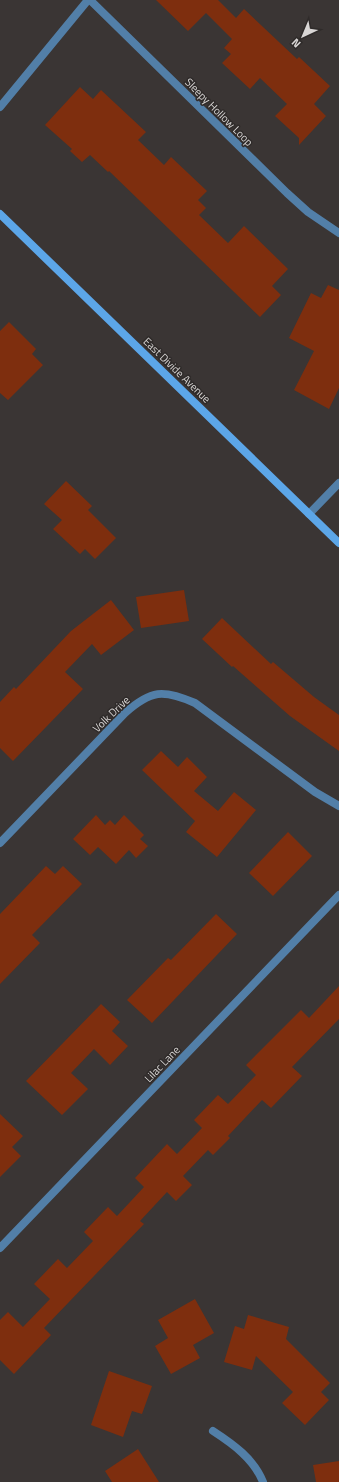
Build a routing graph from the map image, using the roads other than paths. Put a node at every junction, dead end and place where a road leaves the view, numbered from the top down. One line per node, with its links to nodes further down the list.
1 (89, 0): 2 (street); 4 (street, Sleepy Hollow Loop)
2 (0, 107)
3 (0, 214): 6 (street, East Divide Avenue)
4 (339, 232)
5 (339, 483): 6 (street)
6 (309, 514): 7 (street, East Divide Avenue)
7 (339, 543)
8 (339, 806): 9 (street, Volk Drive)
9 (0, 843)
10 (339, 895): 11 (street, Lilac Lane)
11 (0, 1248)
12 (213, 1431): 13 (street)
13 (263, 1482)

